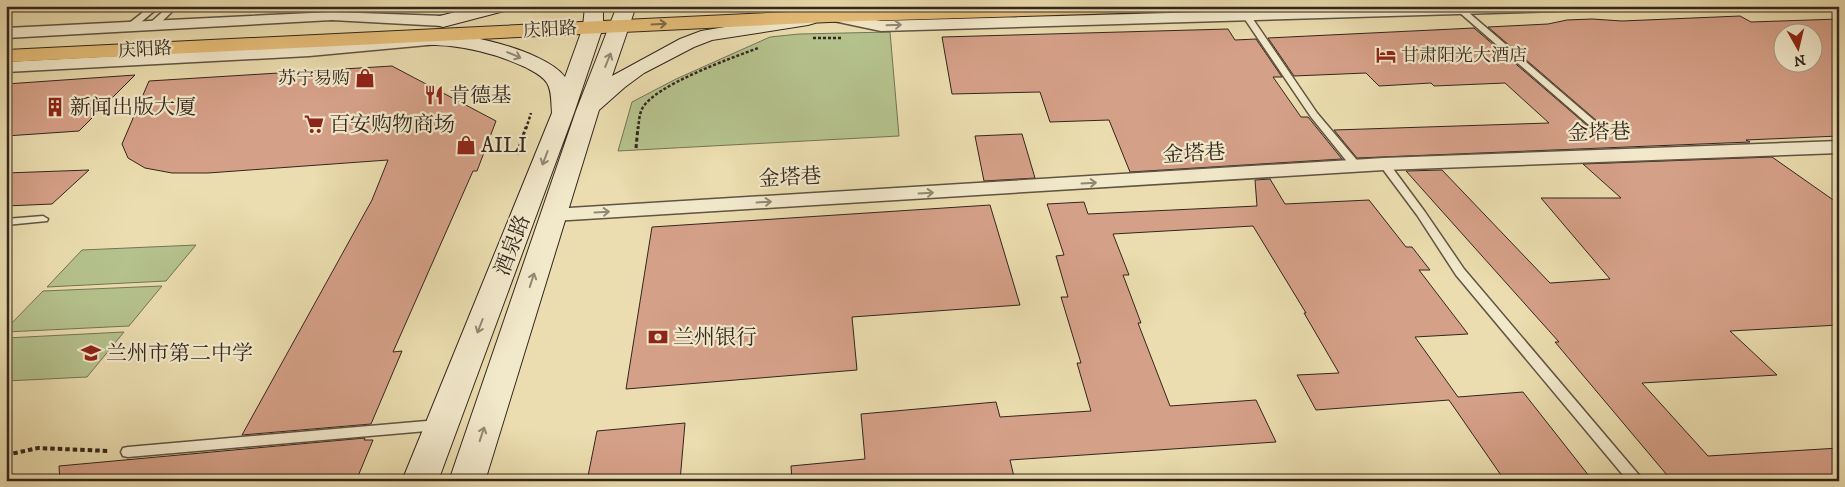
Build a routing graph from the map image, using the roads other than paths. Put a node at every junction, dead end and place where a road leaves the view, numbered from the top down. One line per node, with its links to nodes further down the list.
1 (156, 6): 13 (lane)
2 (174, 6): 12 (lane)
3 (501, 6): 14 (main road)
4 (727, 6): 9 (main road, 庆阳路)
5 (1154, 6): 11 (main road, 庆阳路)
6 (1592, 6): 7 (street)
7 (1458, 8): 8 (street); 21 (lane)
8 (1244, 11): 11 (street, one-way to 8); 24 (lane)
9 (625, 14): 10 (main road, 庆阳路); 11 (main road, 庆阳路, one-way to 11); 20 (main road, 酒泉路, one-way to 9)
10 (594, 15): 14 (main road, 庆阳路); 16 (main road, 庆阳路); 20 (main road, 酒泉路)
11 (829, 16): 20 (main road)
12 (153, 25): 13 (street); 14 (street)
13 (131, 26): 15 (street)
14 (447, 30): 16 (main road); 17 (main road, 庆阳路); 19 (street); 20 (main road, one-way to 20)
15 (6, 33)
16 (380, 37): 18 (main road, 庆阳路)
17 (6, 44)
18 (6, 56)
19 (6, 67)
20 (575, 112): 25 (main road, 酒泉路); 28 (main road, 酒泉路, one-way to 28)
21 (1600, 130)
22 (1839, 147): 23 (street, 金塔巷)
23 (1384, 164): 24 (street, 金塔巷); 32 (lane)
24 (1357, 167): 25 (street, 金塔巷, one-way to 24)
25 (553, 215): 31 (main road, 酒泉路, one-way to 25)
26 (44, 220): 27 (lane)
27 (6, 222)
28 (442, 425): 29 (lane); 30 (main road, 酒泉路)
29 (128, 452)
30 (420, 481)
31 (467, 481)
32 (1637, 481)

